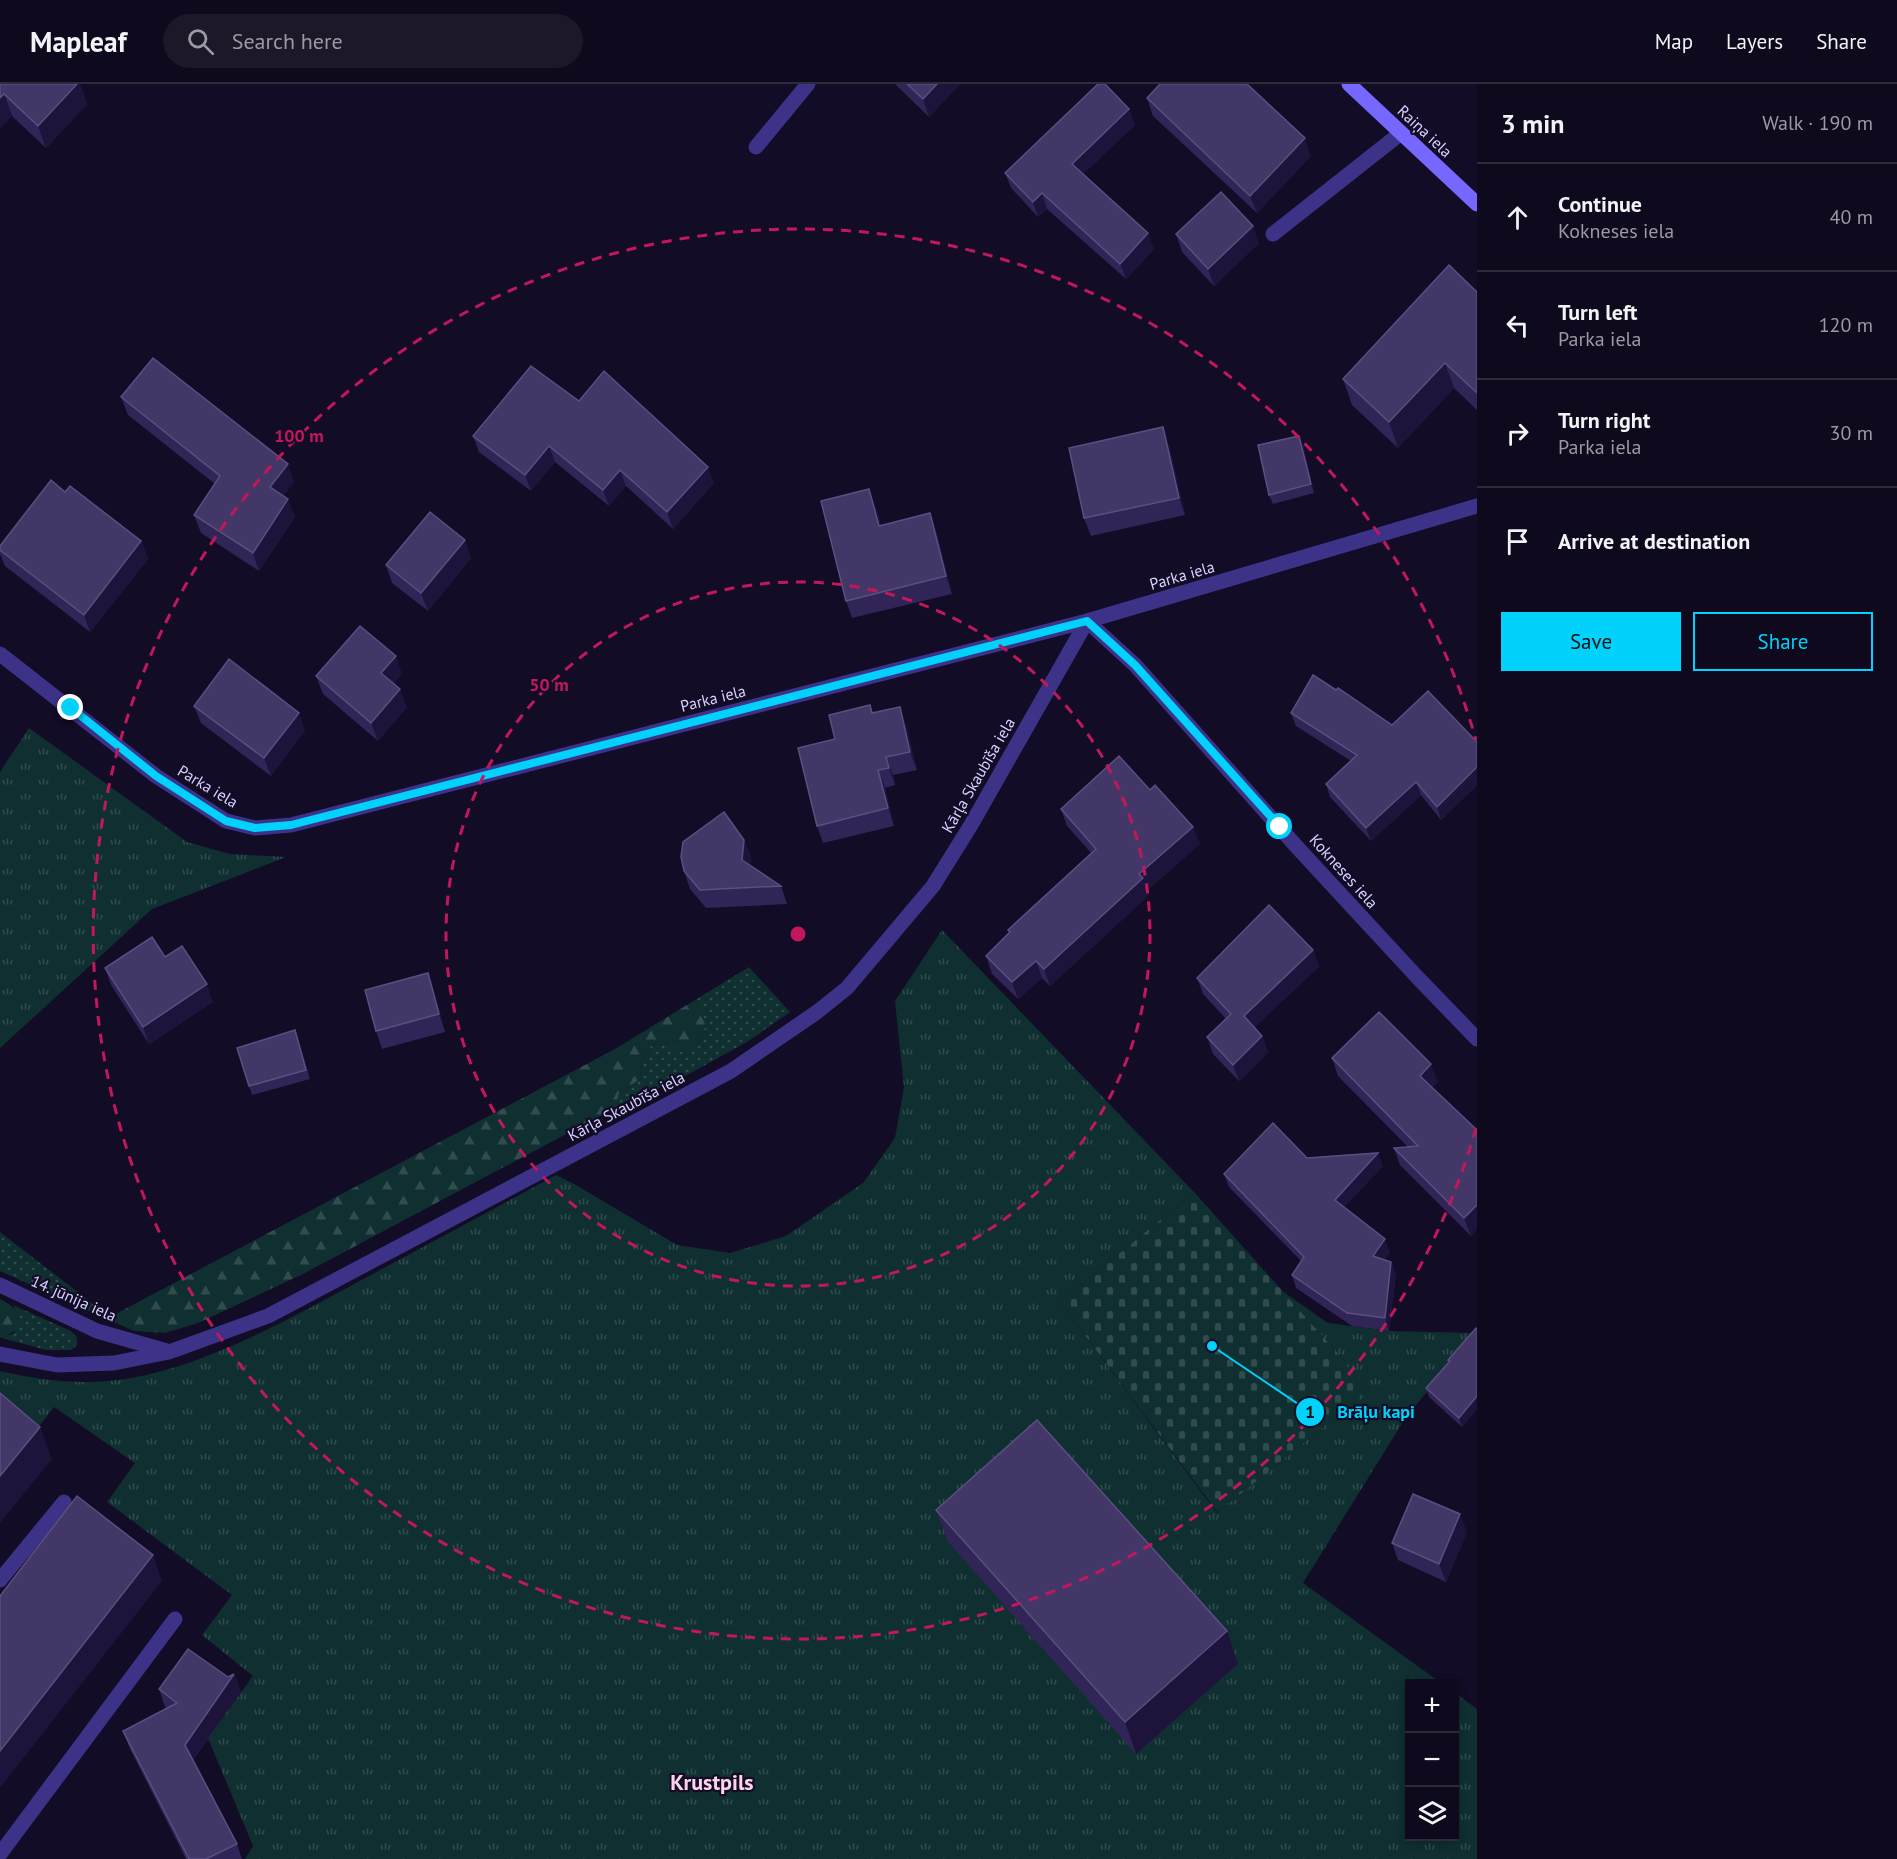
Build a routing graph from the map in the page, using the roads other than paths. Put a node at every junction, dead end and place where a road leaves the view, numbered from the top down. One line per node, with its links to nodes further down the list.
1 (808, 84): 4 (street)
2 (1349, 84): 3 (street, Raiņa iela)
3 (1401, 133): 5 (street, Raiņa iela); 6 (street)
4 (756, 147)
5 (1477, 204)
6 (1273, 234)
7 (1477, 506): 8 (street, Parka iela)
8 (1087, 621): 9 (street, Parka iela); 10 (street, Kokneses iela); 12 (street, Kārļa Skaubīša iela)
9 (0, 654)
10 (1477, 1039)
11 (0, 1285): 12 (street, 14. jūnija iela)
12 (169, 1352): 13 (street, Kārļa Skaubīša iela)
13 (0, 1354)
14 (64, 1502): 15 (street)
15 (0, 1580)
16 (175, 1619): 17 (street)
17 (0, 1854)

